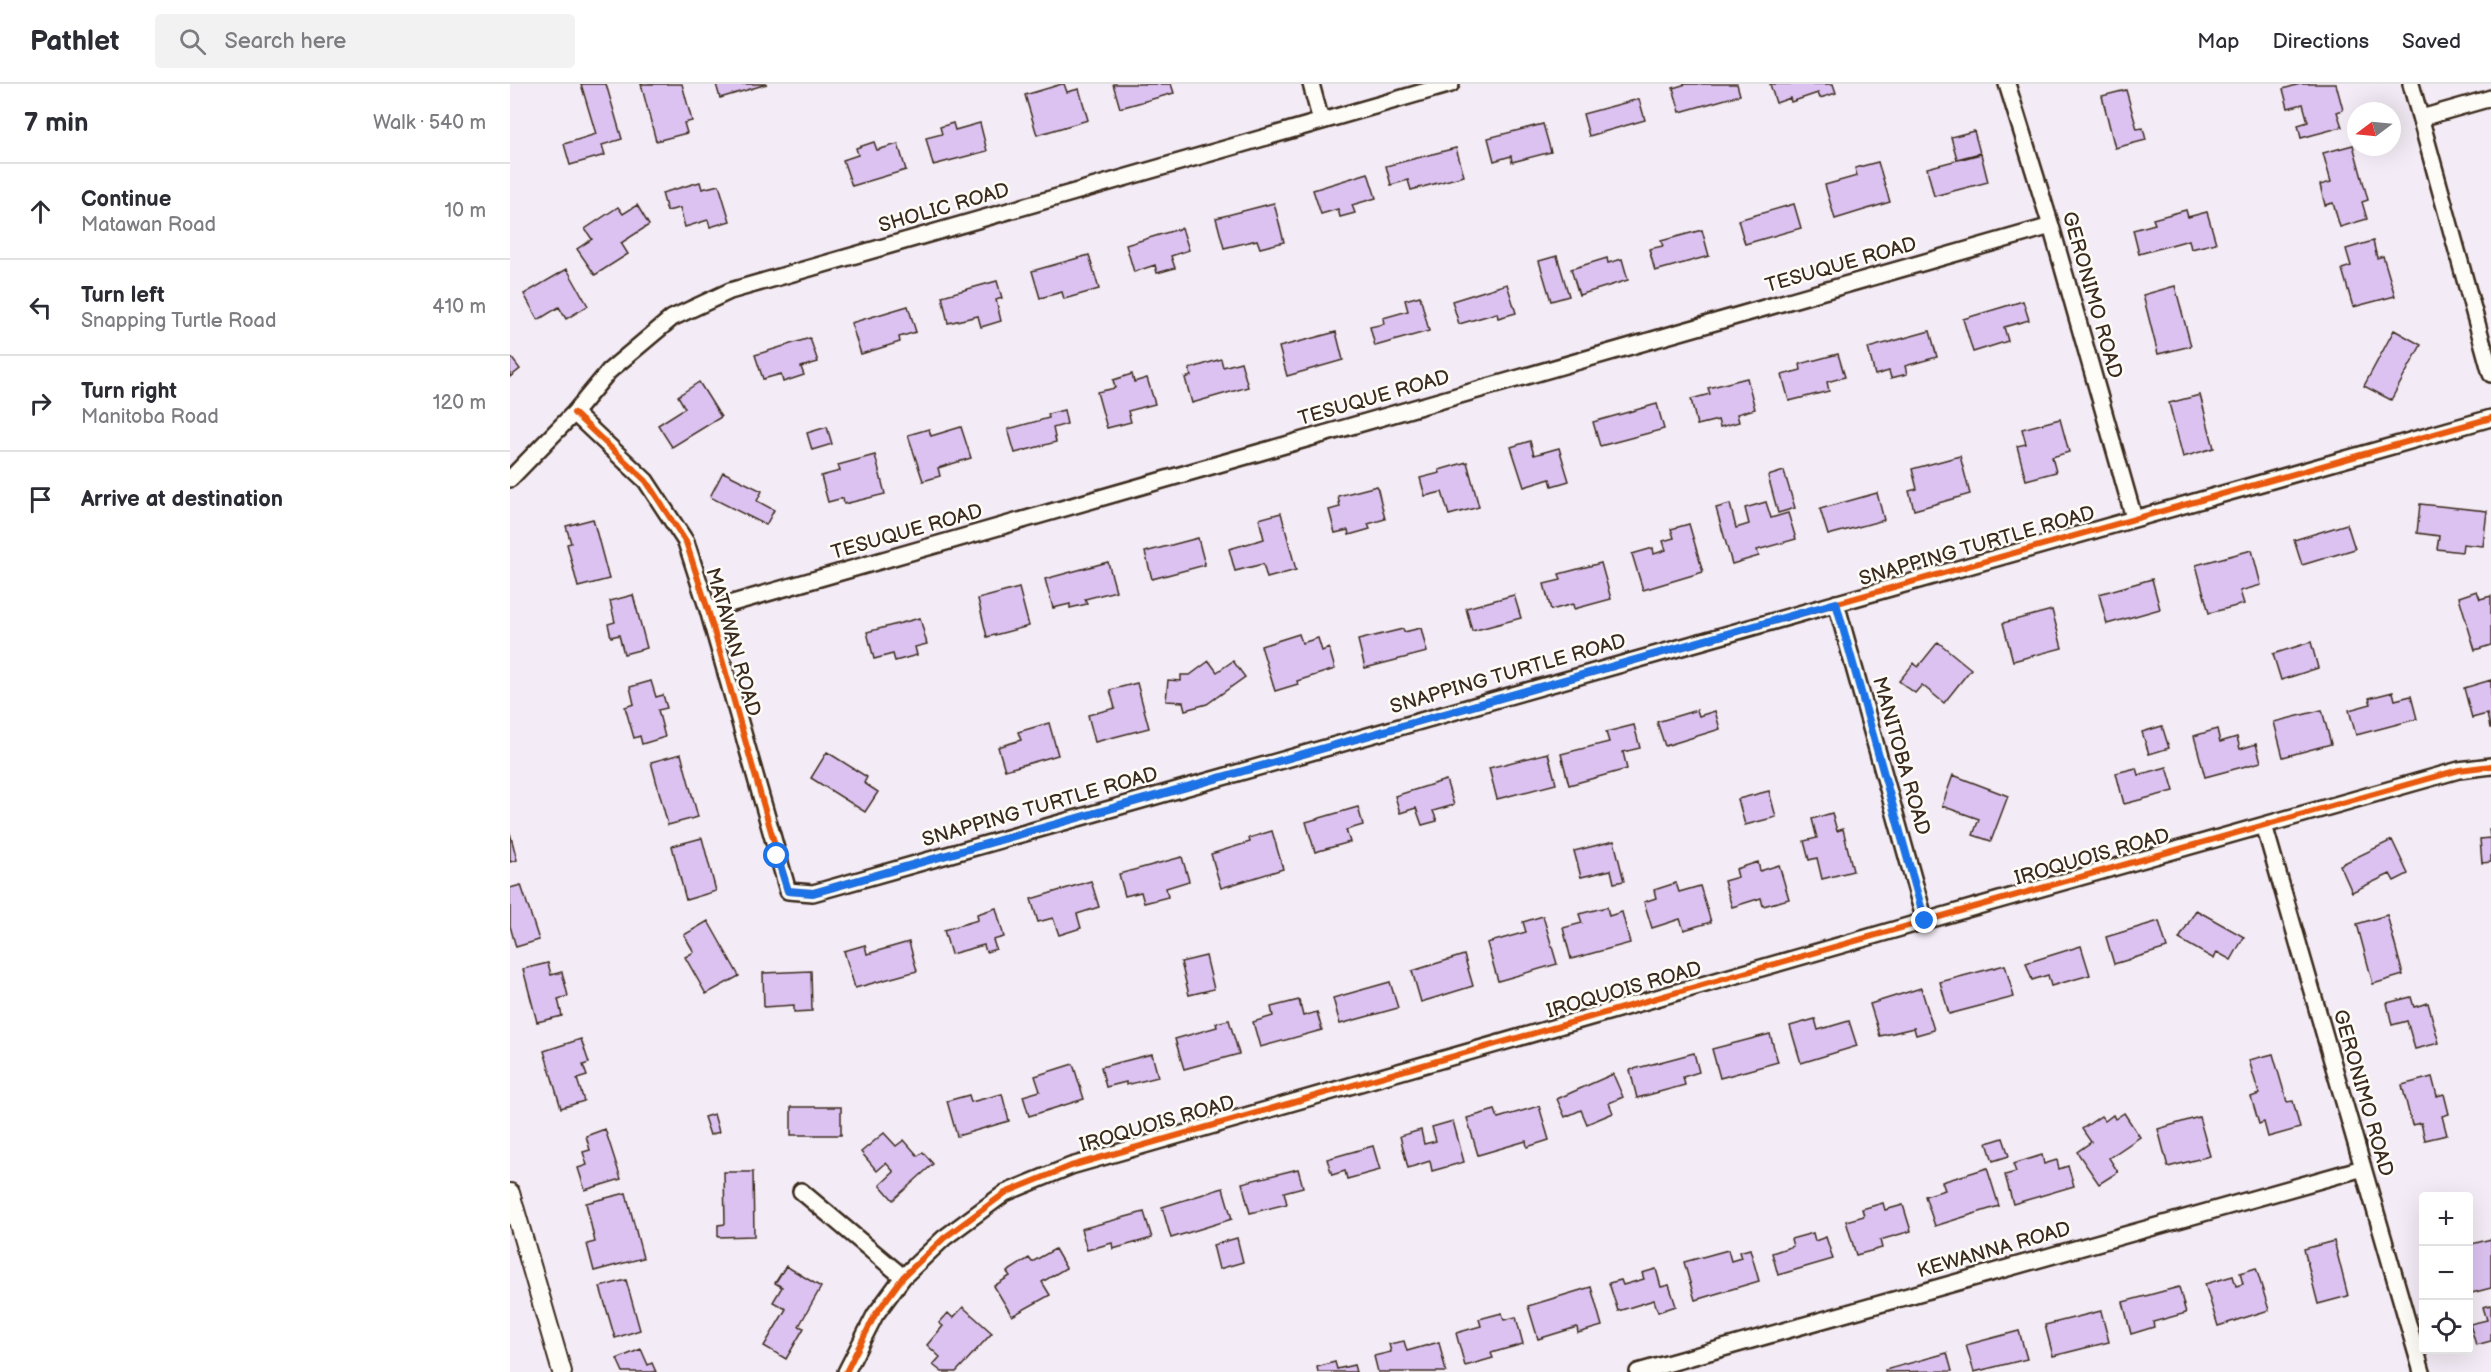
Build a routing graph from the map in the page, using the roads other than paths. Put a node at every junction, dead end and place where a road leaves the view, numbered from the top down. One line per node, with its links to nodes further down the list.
1 (1311, 84): 7 (street)
2 (1451, 84): 7 (street, SHOLIC ROAD)
3 (2007, 84): 8 (street, GERONIMO ROAD)
4 (2411, 84): 6 (street)
5 (2491, 98): 6 (street)
6 (2421, 118): 9 (street)
7 (1321, 121): 10 (street, SHOLIC ROAD)
8 (2051, 226): 13 (street, GERONIMO ROAD); 15 (street, TESUQUE ROAD)
9 (2491, 374)
10 (574, 413): 12 (street, SHOLIC ROAD); 15 (street, MATAWAN ROAD)
11 (2491, 418): 13 (street, SNAPPING TURTLE ROAD)
12 (510, 479)
13 (2134, 518): 14 (street, SNAPPING TURTLE ROAD)
14 (1836, 603): 18 (street, SNAPPING TURTLE ROAD); 19 (street, MANITOBA ROAD)
15 (708, 610): 18 (street, MATAWAN ROAD)
16 (2491, 766): 17 (street, IROQUOIS ROAD)
17 (2264, 825): 19 (street, IROQUOIS ROAD); 20 (street, GERONIMO ROAD)
18 (813, 893)
19 (1925, 921): 23 (street, IROQUOIS ROAD)
20 (2362, 1168): 26 (street, KEWANNA ROAD); 27 (street, GERONIMO ROAD)
21 (801, 1191): 23 (street)
22 (510, 1193): 24 (street)
23 (903, 1277): 25 (street, IROQUOIS ROAD)
24 (562, 1372)
25 (847, 1372)
26 (1638, 1372)
27 (2422, 1372)

